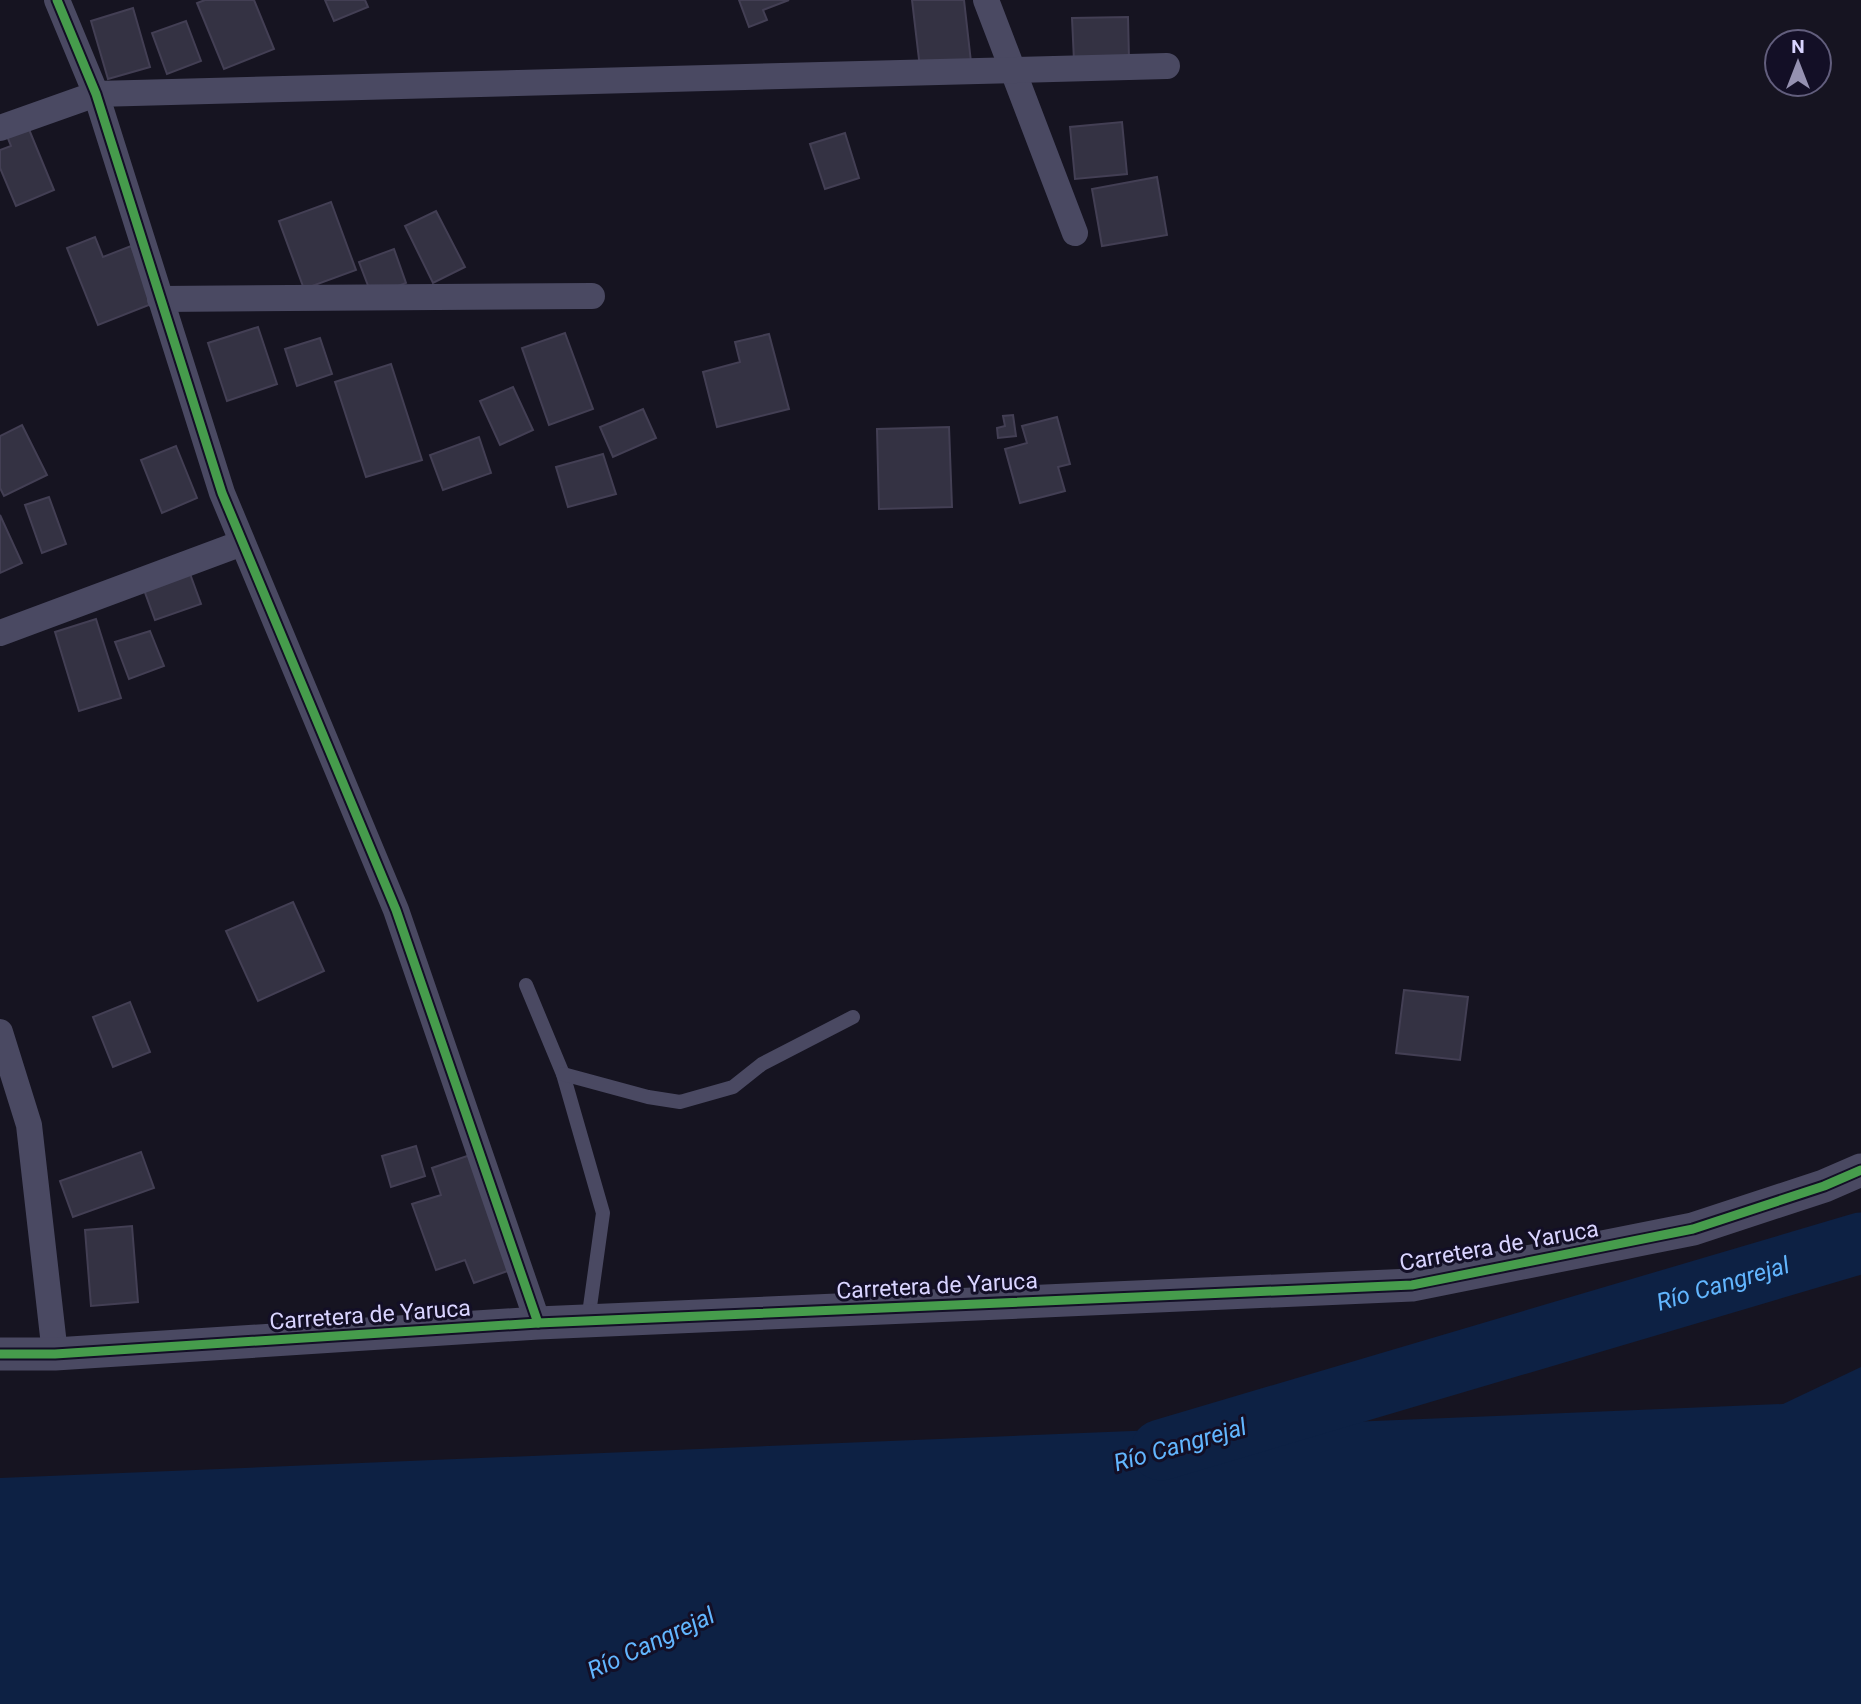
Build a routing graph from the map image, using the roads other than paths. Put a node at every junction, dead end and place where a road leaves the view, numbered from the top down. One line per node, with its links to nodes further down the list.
1 (57, 0): 5 (street)
2 (986, 0): 4 (street)
3 (1167, 66): 4 (street)
4 (1014, 70): 5 (street); 7 (street)
5 (96, 94): 6 (street); 9 (street)
6 (0, 128)
7 (1075, 233)
8 (592, 296): 9 (street)
9 (160, 299): 10 (street)
10 (243, 543): 11 (street); 18 (street)
11 (0, 633)
12 (526, 985): 15 (lane)
13 (853, 1017): 15 (lane)
14 (0, 1032): 20 (street)
15 (563, 1074): 17 (lane)
16 (1861, 1170): 17 (street, Carretera de Yaruca)
17 (589, 1321): 18 (street, Carretera de Yaruca)
18 (538, 1323): 20 (street, Carretera de Yaruca)
19 (0, 1354): 20 (street, Carretera de Yaruca)
20 (55, 1354)

